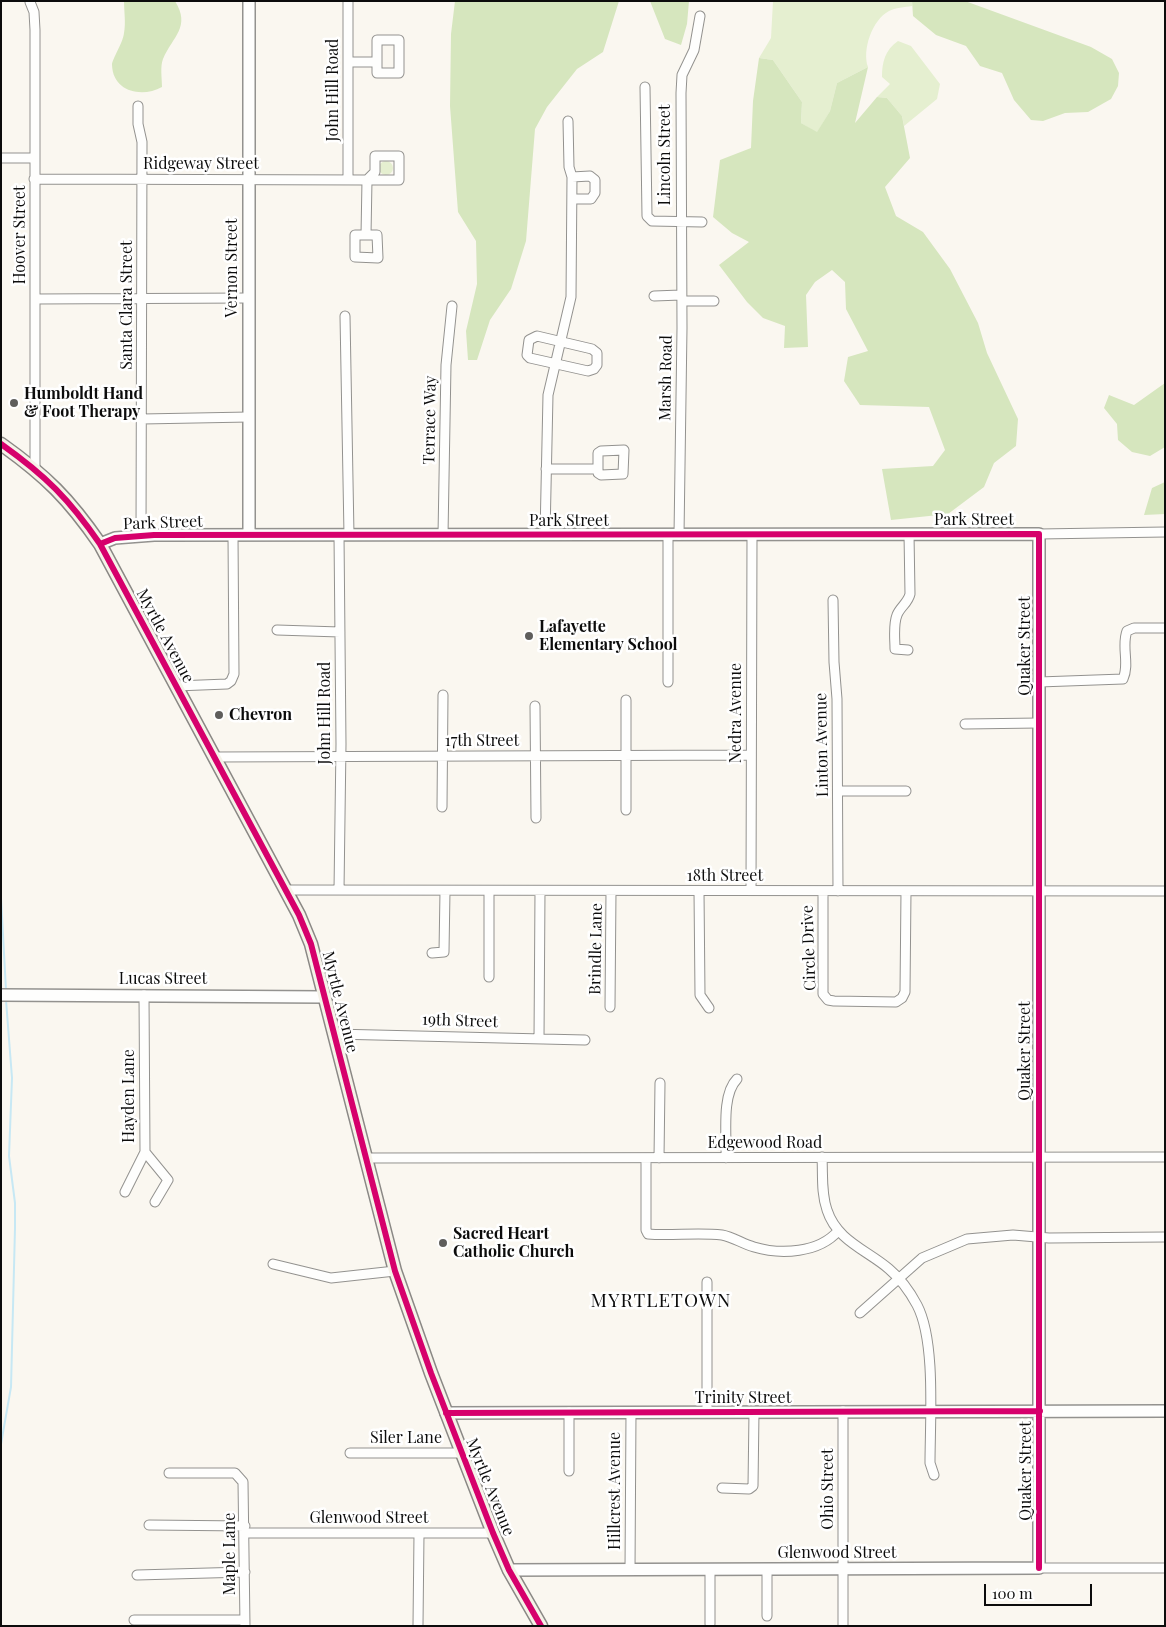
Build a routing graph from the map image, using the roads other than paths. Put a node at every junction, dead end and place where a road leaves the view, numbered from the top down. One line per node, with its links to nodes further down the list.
1 (249, 1): 15 (street, Vernon Street)
2 (348, 1): 5 (street, John Hill Road)
3 (30, 2): 11 (street, Hoover Street)
4 (700, 16): 18 (street, Lincoln Street)
5 (348, 62): 6 (street); 16 (street, John Hill Road)
6 (377, 62): 6 (street)
7 (644, 86): 18 (street, Lincoln Street)
8 (138, 106): 14 (street, Santa Clara Street)
9 (568, 121): 12 (street)
10 (1, 158): 11 (street)
11 (35, 158): 13 (street, Hoover Street)
12 (572, 177): 17 (street); 17 (street)
13 (34, 179): 14 (street, Ridgeway Street); 24 (street, Hoover Street)
14 (142, 179): 15 (street, Ridgeway Street); 25 (street, Santa Clara Street)
15 (249, 179): 16 (street, Ridgeway Street); 22 (street, Vernon Street)
16 (348, 180): 20 (street, Ridgeway Street)
17 (572, 199): 29 (street)
18 (680, 222): 19 (street); 23 (street, Marsh Road)
19 (702, 222)
20 (366, 235)
21 (654, 296): 23 (street)
22 (249, 298): 25 (street); 31 (street, Vernon Street)
23 (682, 298): 26 (street); 45 (street, Marsh Road)
24 (35, 299): 25 (street); 34 (street, Hoover Street)
25 (142, 299): 32 (street, Santa Clara Street)
26 (714, 301)
27 (452, 306): 43 (street, Terrace Way)
28 (345, 316): 42 (street, John Hill Road)
29 (561, 341): 30 (street); 30 (street); 30 (street)
30 (555, 363): 35 (street)
31 (249, 417): 32 (street); 41 (street, Vernon Street)
32 (142, 418): 47 (street, Santa Clara Street)
33 (1, 444): 34 (main road, Myrtle Avenue)
34 (35, 468): 48 (main road, Myrtle Avenue)
35 (546, 469): 36 (street); 44 (street)
36 (597, 469)
37 (1165, 532): 39 (street, Park Street)
38 (909, 534): 39 (street, Park Street); 46 (street, Park Street); 53 (street)
39 (1039, 534): 55 (street, Quaker Street)
40 (233, 535): 41 (street, Park Street); 47 (street, Park Street); 56 (street)
41 (249, 535): 42 (street, Park Street)
42 (344, 535): 43 (street, Park Street); 52 (street, John Hill Road)
43 (443, 535): 44 (street, Park Street)
44 (545, 535): 45 (street, Park Street)
45 (674, 535): 46 (street, Park Street); 54 (street)
46 (752, 535): 63 (street, Nedra Avenue)
47 (141, 536): 48 (street, Park Street)
48 (100, 544): 56 (main road, Myrtle Avenue)
49 (833, 600): 68 (street, Linton Avenue)
50 (1165, 628): 55 (street)
51 (277, 630): 52 (street)
52 (340, 632): 65 (street, John Hill Road)
53 (908, 650)
54 (668, 682)
55 (1039, 682): 60 (street, Quaker Street)
56 (176, 686): 64 (main road, Myrtle Avenue)
57 (443, 695): 66 (street)
58 (626, 700): 62 (street)
59 (535, 706): 67 (street)
60 (1039, 723): 61 (street); 77 (street, Quaker Street)
61 (965, 724)
62 (625, 755): 63 (street, 17th Street); 67 (street, 17th Street); 71 (street)
63 (751, 755): 75 (street, Nedra Avenue)
64 (214, 756): 65 (street, 17th Street); 73 (main road, Myrtle Avenue)
65 (340, 756): 66 (street, 17th Street); 74 (street, John Hill Road)
66 (442, 756): 67 (street, 17th Street); 70 (street)
67 (535, 756): 72 (street)
68 (838, 791): 69 (street); 83 (street, Linton Avenue)
69 (906, 791)
70 (442, 807)
71 (626, 810)
72 (536, 818)
73 (285, 890): 74 (street, 18th Street); 90 (main road, Myrtle Avenue)
74 (339, 890): 78 (street, 18th Street)
75 (751, 890): 76 (street, 18th Street); 82 (street, 18th Street)
76 (823, 890): 83 (street, 18th Street); 84 (street, Circle Drive)
77 (1039, 890): 84 (street, 18th Street); 85 (street, 18th Street); 100 (street, Quaker Street)
78 (446, 891): 79 (street, 18th Street); 86 (street)
79 (489, 891): 80 (street, 18th Street); 87 (street)
80 (540, 891): 81 (street, 18th Street); 94 (street)
81 (611, 891): 82 (street, 18th Street); 91 (street, Brindle Lane)
82 (700, 891): 92 (street)
83 (838, 891): 84 (street, 18th Street)
84 (906, 891)
85 (1165, 891)
86 (432, 953)
87 (488, 977)
88 (1, 995): 89 (street, Lucas Street)
89 (144, 995): 90 (street, Lucas Street); 98 (street, Hayden Lane)
90 (325, 997): 93 (main road, Myrtle Avenue)
91 (610, 1007)
92 (708, 1008)
93 (334, 1034): 94 (street, 19th Street); 102 (main road, Myrtle Avenue)
94 (539, 1039): 95 (street, 19th Street)
95 (585, 1040)
96 (737, 1079): 105 (street)
97 (660, 1083): 104 (street)
98 (145, 1152): 106 (street, Hayden Lane); 107 (street)
99 (822, 1157): 100 (street, Edgewood Road); 105 (street, Edgewood Road); 108 (street)
100 (1039, 1157): 101 (street, Edgewood Road); 109 (street, Quaker Street)
101 (1165, 1157)
102 (366, 1158): 103 (street, Edgewood Road); 112 (main road, Myrtle Avenue)
103 (646, 1158): 104 (street, Edgewood Road); 108 (street)
104 (659, 1158): 105 (street, Edgewood Road)
105 (726, 1158)
106 (125, 1192)
107 (155, 1202)
108 (838, 1230): 113 (street)
109 (1040, 1236): 110 (street); 113 (street); 118 (street, Quaker Street)
110 (1165, 1237)
111 (273, 1264): 112 (street)
112 (395, 1271): 124 (main road, Myrtle Avenue)
113 (899, 1278): 115 (street); 117 (street)
114 (707, 1282): 122 (street)
115 (860, 1312)
116 (843, 1411): 117 (street, Trinity Street); 123 (street, Trinity Street); 138 (street, Ohio Street)
117 (930, 1411): 118 (street, Trinity Street); 129 (street)
118 (1040, 1411): 119 (street, Trinity Street); 135 (street, Quaker Street)
119 (1165, 1411)
120 (569, 1412): 121 (street, Trinity Street); 124 (street, Trinity Street); 127 (street)
121 (631, 1412): 122 (street, Trinity Street); 140 (street, Hillcrest Avenue)
122 (707, 1412): 123 (street, Trinity Street)
123 (754, 1412): 130 (street)
124 (446, 1413): 126 (main road, Myrtle Avenue)
125 (350, 1453): 126 (street, Siler Lane)
126 (462, 1453): 133 (main road, Myrtle Avenue)
127 (568, 1471)
128 (169, 1473): 132 (street, Maple Lane)
129 (934, 1475)
130 (722, 1488)
131 (149, 1525): 132 (street, Glenwood Street)
132 (245, 1530): 134 (street, Glenwood Street); 142 (street, Maple Lane)
133 (493, 1533): 134 (street, Glenwood Street); 139 (main road, Myrtle Avenue)
134 (419, 1534): 148 (street)
135 (1039, 1568): 136 (street, Glenwood Street); 138 (street, Glenwood Street)
136 (1165, 1568)
137 (767, 1569): 138 (street, Glenwood Street); 141 (street, Glenwood Street); 144 (street)
138 (843, 1569): 150 (street, Ohio Street)
139 (509, 1570): 140 (street, Glenwood Street); 149 (main road, Myrtle Avenue)
140 (630, 1570): 141 (street, Glenwood Street)
141 (710, 1570): 147 (street)
142 (245, 1572): 143 (street); 146 (street, Maple Lane)
143 (137, 1575)
144 (767, 1616)
145 (134, 1620): 146 (street)
146 (245, 1623)
147 (710, 1624)
148 (418, 1625)
149 (541, 1626)
150 (843, 1626)

